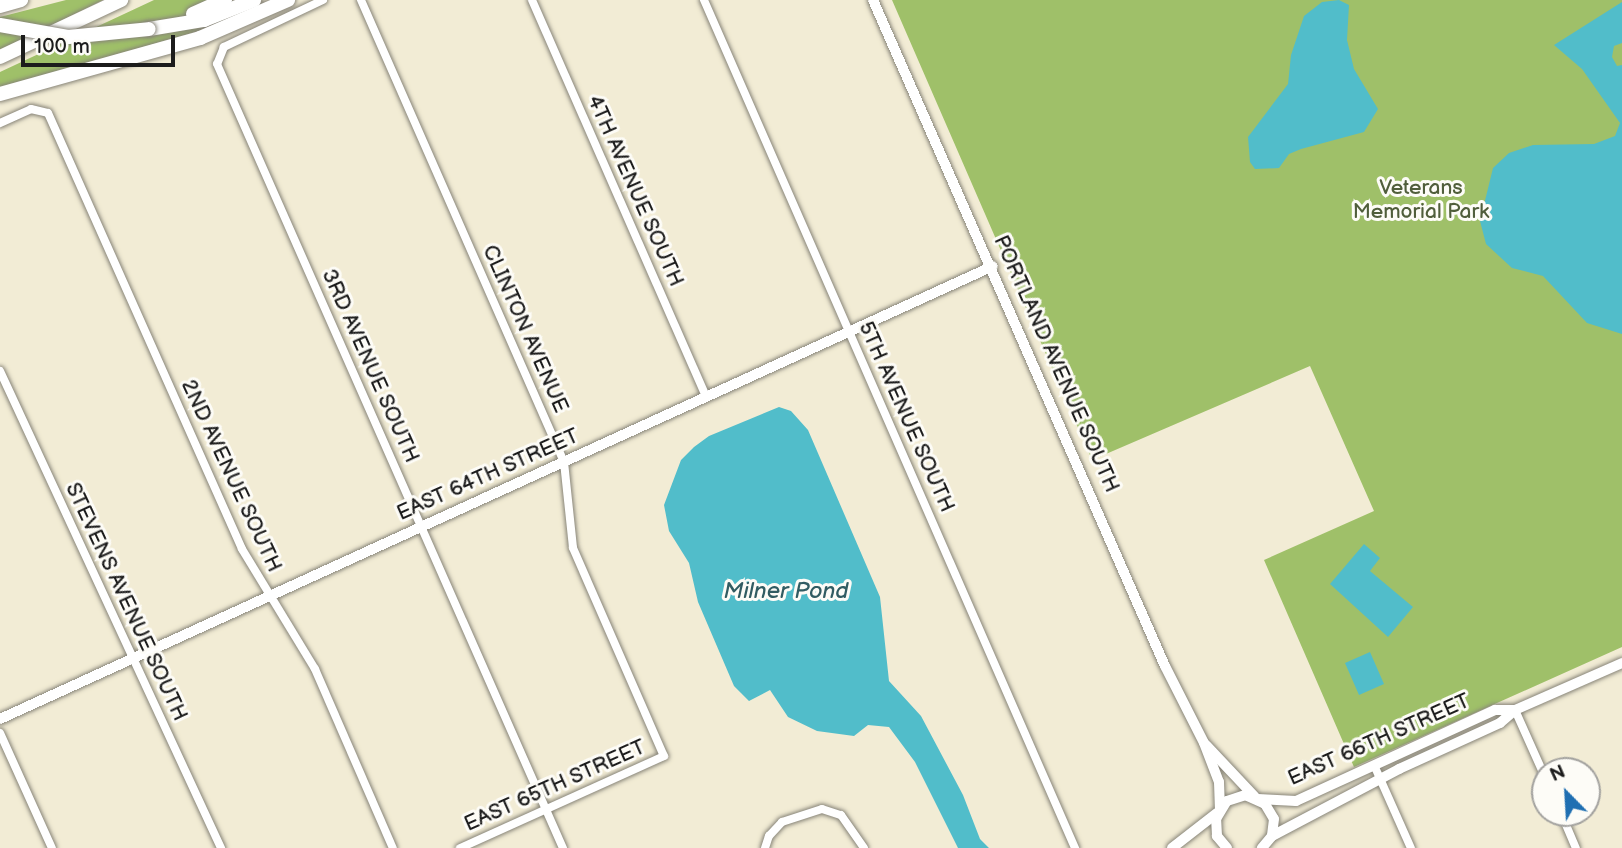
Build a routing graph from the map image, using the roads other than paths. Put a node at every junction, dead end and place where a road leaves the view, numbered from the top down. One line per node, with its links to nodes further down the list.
1 (21, 0): 11 (highway)
2 (121, 0): 14 (highway)
3 (225, 0): 13 (highway)
4 (254, 0): 13 (highway)
5 (288, 0): 15 (highway)
6 (323, 0): 22 (street, 3RD AVENUE SOUTH)
7 (361, 0): 21 (street, CLINTON AVENUE)
8 (532, 0): 20 (street, 4TH AVENUE SOUTH)
9 (704, 0): 18 (street, 5TH AVENUE SOUTH)
10 (873, 0): 17 (main road, PORTLAND AVENUE SOUTH)
11 (0, 6)
12 (0, 25): 13 (highway, bridge)
13 (149, 29)
14 (0, 57)
15 (0, 94)
16 (0, 123): 23 (street, 2ND AVENUE SOUTH)
17 (993, 266): 18 (street, EAST 64TH STREET); 29 (main road, PORTLAND AVENUE SOUTH)
18 (849, 331): 20 (street, EAST 64TH STREET); 46 (street, 5TH AVENUE SOUTH)
19 (0, 370): 24 (street, STEVENS AVENUE SOUTH)
20 (706, 397): 21 (street, EAST 64TH STREET)
21 (564, 462): 22 (street, EAST 64TH STREET); 30 (street, CLINTON AVENUE)
22 (421, 526): 23 (street, EAST 64TH STREET); 35 (street, 3RD AVENUE SOUTH)
23 (269, 596): 24 (street, EAST 64TH STREET); 41 (street, 2ND AVENUE SOUTH)
24 (133, 658): 27 (street, EAST 64TH STREET); 40 (street, STEVENS AVENUE SOUTH)
25 (1622, 663): 26 (main road, EAST 66TH STREET)
26 (1515, 709): 31 (street); 32 (main road, EAST 66TH STREET); 33 (main road, EAST 66TH STREET)
27 (0, 719)
28 (0, 733): 39 (street)
29 (1204, 743): 34 (main road, PORTLAND AVENUE SOUTH); 36 (main road, PORTLAND AVENUE SOUTH)
30 (664, 756): 35 (street, EAST 65TH STREET)
31 (1536, 757)
32 (1374, 765): 33 (street); 34 (main road, EAST 66TH STREET)
33 (1380, 778): 38 (main road, EAST 66TH STREET); 49 (street)
34 (1256, 798): 36 (main road, EAST 66TH STREET); 38 (main road, PORTLAND AVENUE SOUTH)
35 (545, 809): 42 (street, EAST 65TH STREET); 43 (street, 3RD AVENUE SOUTH)
36 (1219, 810): 47 (main road); 48 (main road, PORTLAND AVENUE SOUTH)
37 (1567, 827): 50 (street)
38 (1268, 843)
39 (52, 848)
40 (220, 848)
41 (393, 848)
42 (460, 848)
43 (563, 848)
44 (765, 848): 45 (street)
45 (864, 848)
46 (1075, 848)
47 (1172, 848)
48 (1227, 848)
49 (1411, 848)
50 (1576, 848)

